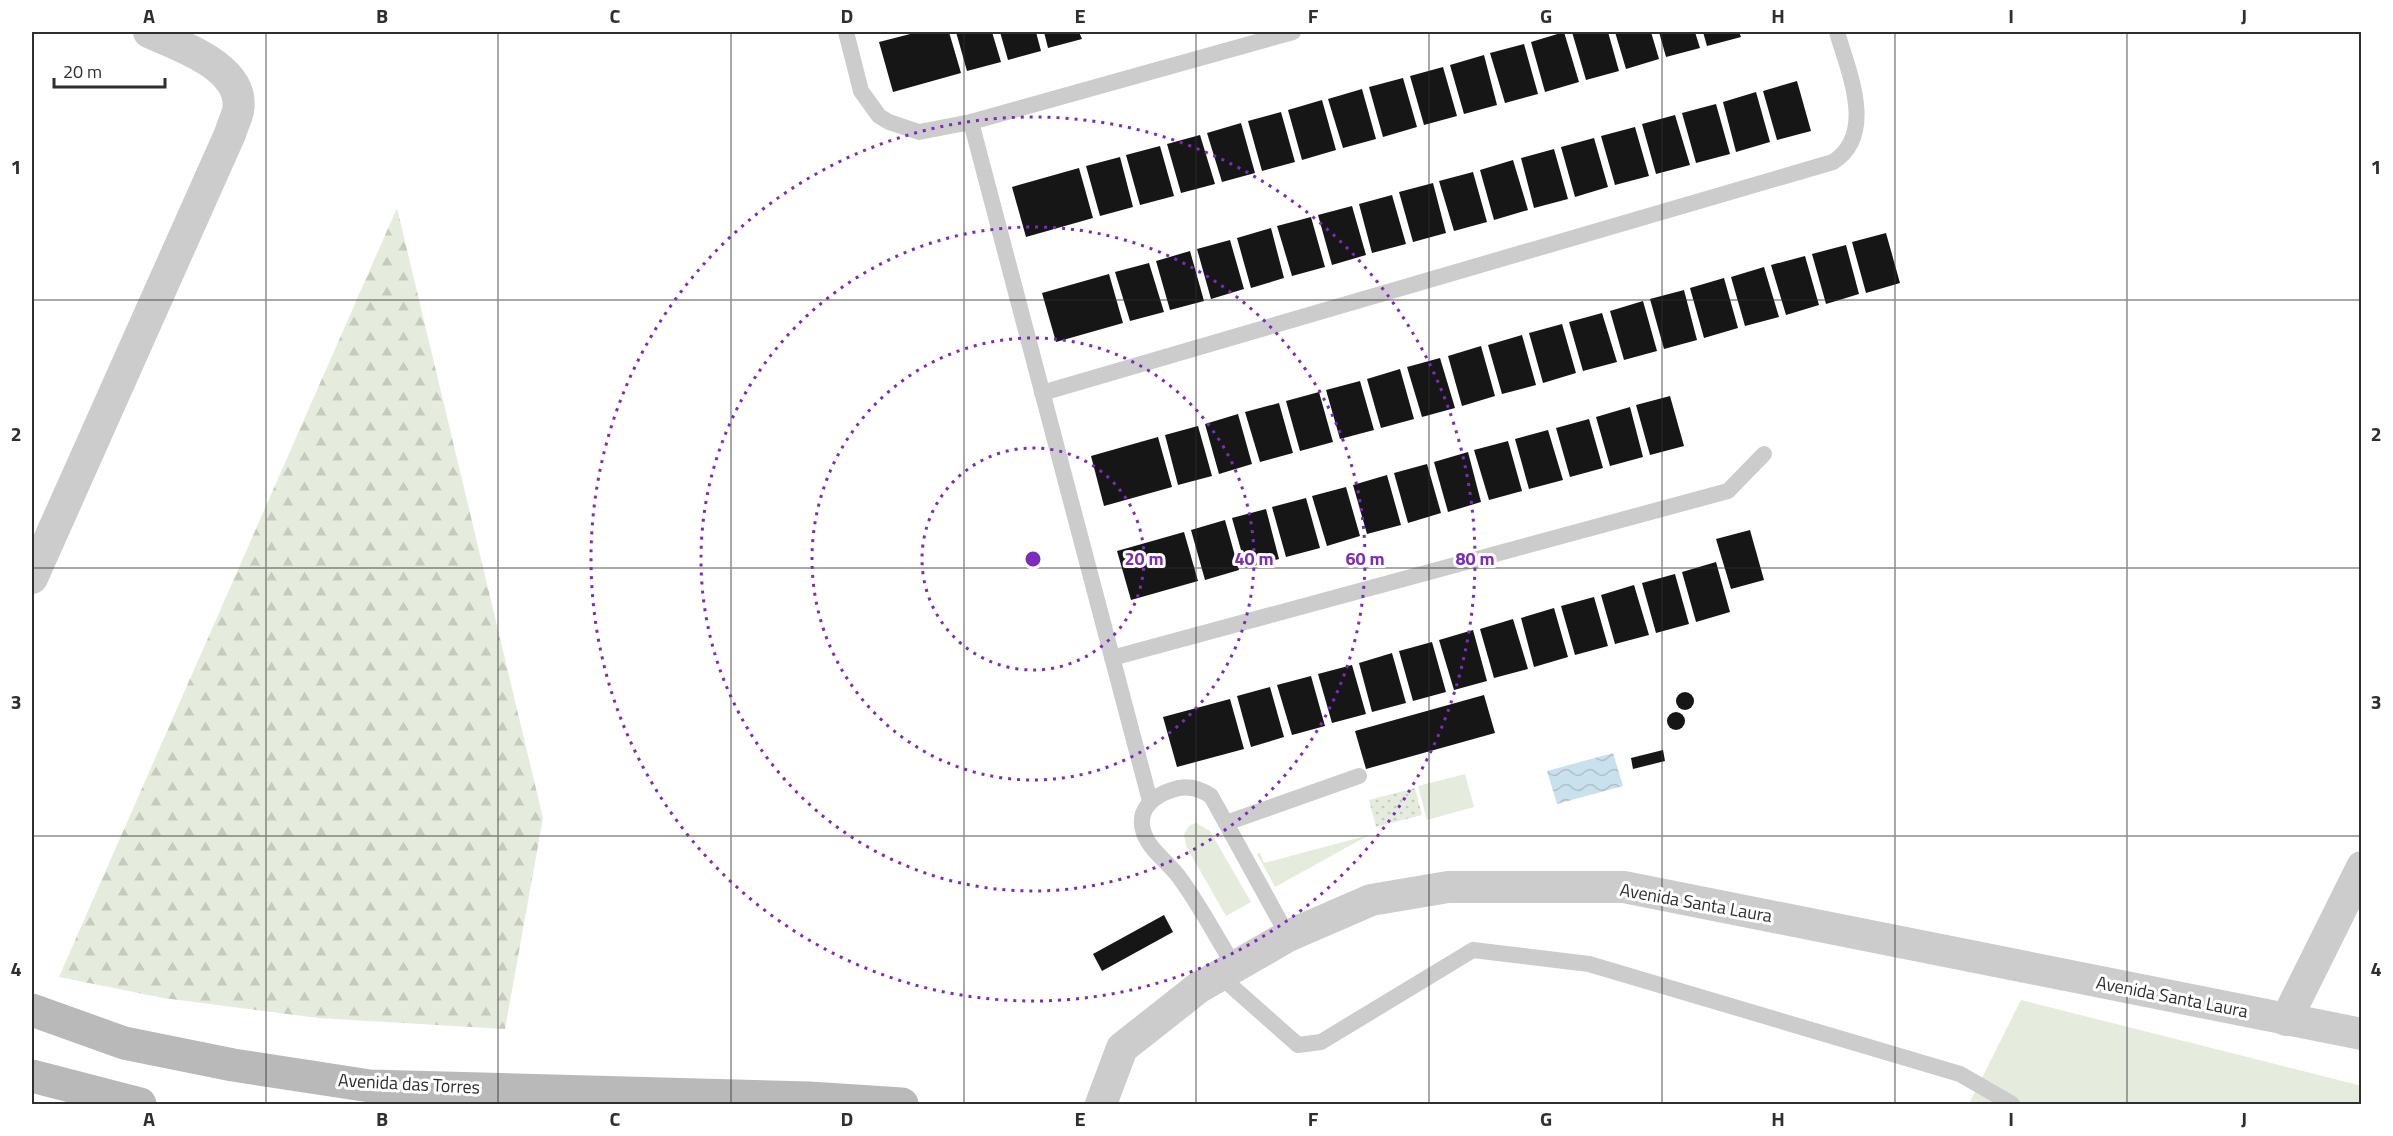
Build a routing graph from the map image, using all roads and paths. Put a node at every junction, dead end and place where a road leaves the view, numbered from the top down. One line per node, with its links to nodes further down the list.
1 (149, 32): 8 (street)
2 (846, 32): 5 (lane)
3 (1293, 32): 5 (lane)
4 (1837, 32): 6 (lane)
5 (971, 122): 6 (lane)
6 (1042, 393): 9 (lane)
7 (1764, 454): 9 (lane)
8 (32, 578)
9 (1112, 658): 11 (lane)
10 (1359, 776): 12 (lane)
11 (1150, 801): 12 (lane); 15 (lane)
12 (1226, 823): 14 (lane)
13 (2361, 867): 17 (street)
14 (1288, 936): 15 (street, Avenida Santa Laura); 17 (street, Avenida Santa Laura)
15 (1228, 971): 22 (street, Avenida Santa Laura); 23 (lane)
16 (32, 1010): 21 (main road, Avenida das Torres)
17 (2286, 1020): 18 (street, Avenida Santa Laura)
18 (2361, 1034)
19 (32, 1076): 20 (main road)
20 (140, 1104)
21 (903, 1104)
22 (1101, 1104)
23 (2012, 1104)

